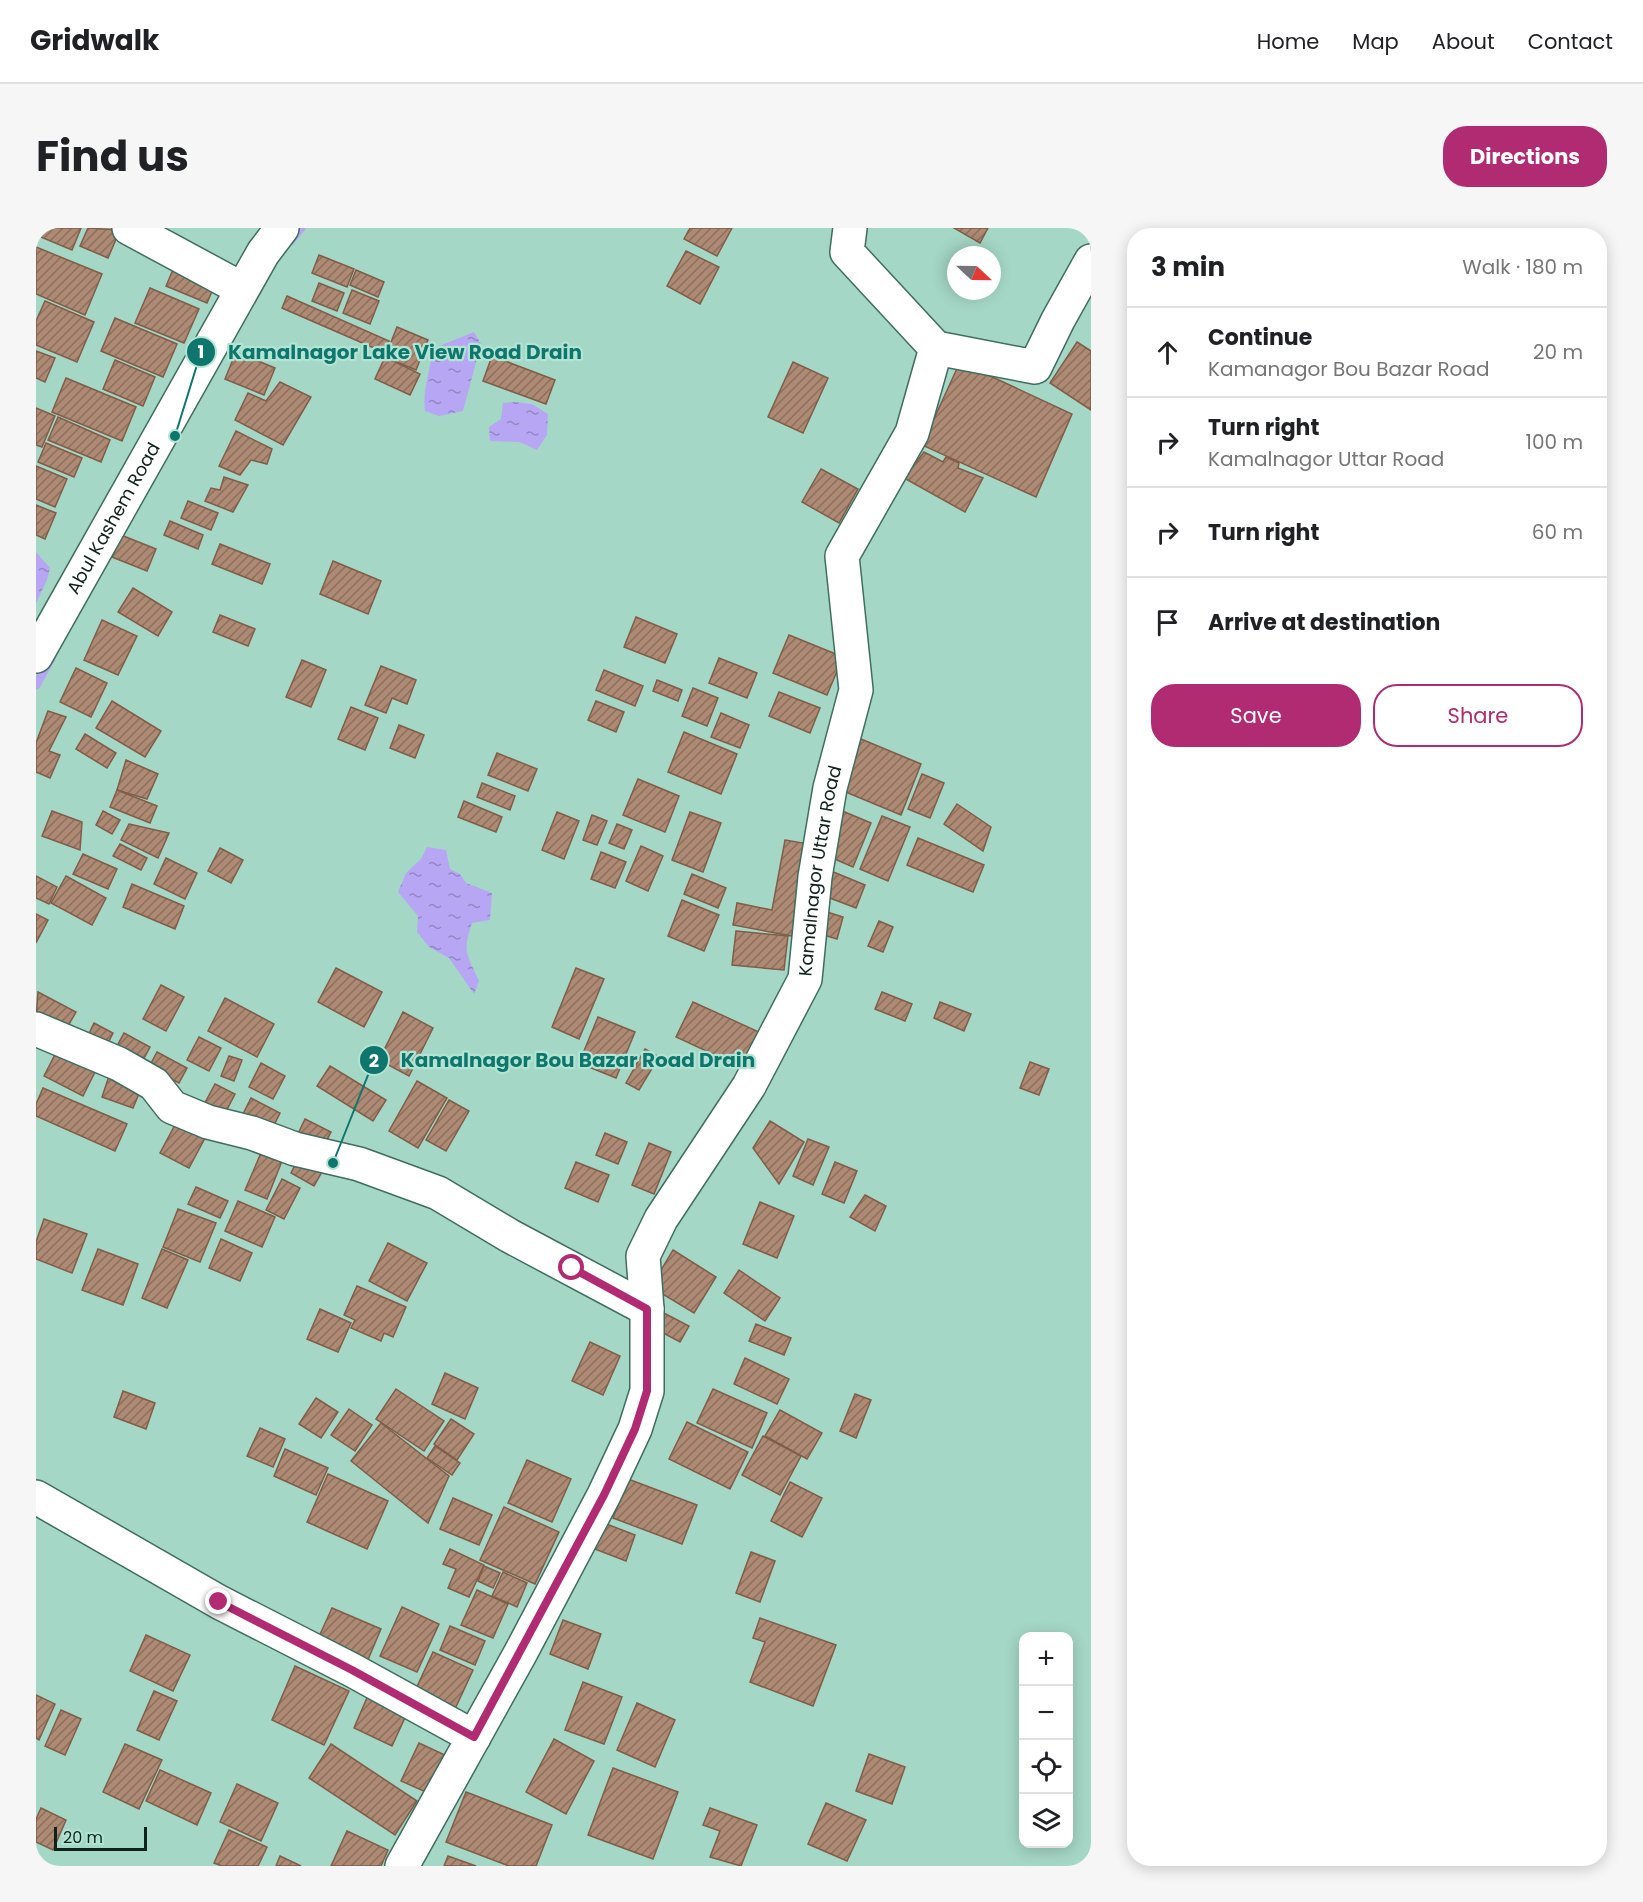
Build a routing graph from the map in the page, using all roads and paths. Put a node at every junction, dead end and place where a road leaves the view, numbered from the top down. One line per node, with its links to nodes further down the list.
1 (129, 228): 5 (street)
2 (282, 228): 5 (street, Abul Kashem Road)
3 (850, 228): 6 (street)
4 (1091, 261): 6 (street)
5 (242, 289): 7 (street, Abul Kashem Road)
6 (936, 348): 9 (street, Kamalnagor Uttar Road)
7 (36, 656)
8 (36, 1029): 9 (street)
9 (647, 1309): 11 (street, Kamalnagor Uttar Road)
10 (36, 1497): 11 (street)
11 (474, 1737): 12 (street, Kamalnagor Uttar Road)
12 (402, 1866)

